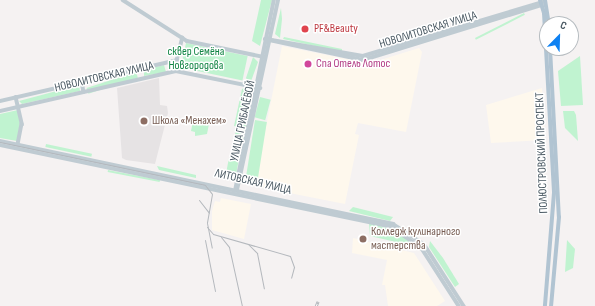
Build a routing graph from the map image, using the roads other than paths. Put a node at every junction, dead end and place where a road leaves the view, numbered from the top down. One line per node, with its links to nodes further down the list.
1 (123, 0): 6 (street)
2 (274, 0): 7 (street, УЛИЦА ГРИБАЛЁВОЙ)
3 (278, 0): 8 (street, УЛИЦА ГРИБАЛЁВОЙ)
4 (543, 2): 5 (main road); 8 (street, НОВОЛИТОВСКАЯ УЛИЦА); 29 (main road, ПОЛЮСТРОВСКИЙ ПРОСПЕКТ)
5 (547, 16)
6 (182, 38): 10 (street); 12 (street)
7 (264, 39): 8 (street, НОВОЛИТОВСКАЯ УЛИЦА); 10 (street, УЛИЦА ГРИБАЛЁВОЙ)
8 (271, 40): 11 (street, УЛИЦА ГРИБАЛЁВОЙ)
9 (550, 56): 30 (main road, ПОЛЮСТРОВСКИЙ ПРОСПЕКТ)
10 (262, 57): 11 (street); 17 (street, УЛИЦА ГРИБАЛЁВОЙ)
11 (267, 58): 17 (street, УЛИЦА ГРИБАЛЁВОЙ)
12 (177, 60): 13 (street, НОВОЛИТОВСКАЯ УЛИЦА); 14 (street)
13 (140, 69): 15 (street); 16 (street, НОВОЛИТОВСКАЯ УЛИЦА)
14 (174, 72): 15 (street, НОВОЛИТОВСКАЯ УЛИЦА); 17 (street, НОВОЛИТОВСКАЯ УЛИЦА)
15 (142, 79): 18 (street, НОВОЛИТОВСКАЯ УЛИЦА)
16 (82, 82): 18 (street); 19 (street, НОВОЛИТОВСКАЯ УЛИЦА)
17 (258, 87): 26 (street, УЛИЦА ГРИБАЛЁВОЙ)
18 (84, 92): 21 (street, НОВОЛИТОВСКАЯ УЛИЦА)
19 (16, 97): 20 (street, НОВОЛИТОВСКАЯ УЛИЦА); 21 (street)
20 (0, 101)
21 (19, 107): 22 (street, НОВОЛИТОВСКАЯ УЛИЦА); 25 (street)
22 (0, 111)
23 (0, 140): 25 (street, ЛИТОВСКАЯ УЛИЦА)
24 (0, 145): 25 (street, ЛИТОВСКАЯ УЛИЦА)
25 (18, 146): 26 (street, ЛИТОВСКАЯ УЛИЦА)
26 (236, 190): 27 (street, ЛИТОВСКАЯ УЛИЦА); 28 (street, ЛИТОВСКАЯ УЛИЦА)
27 (460, 306)
28 (464, 306)
29 (545, 306)
30 (551, 306)

